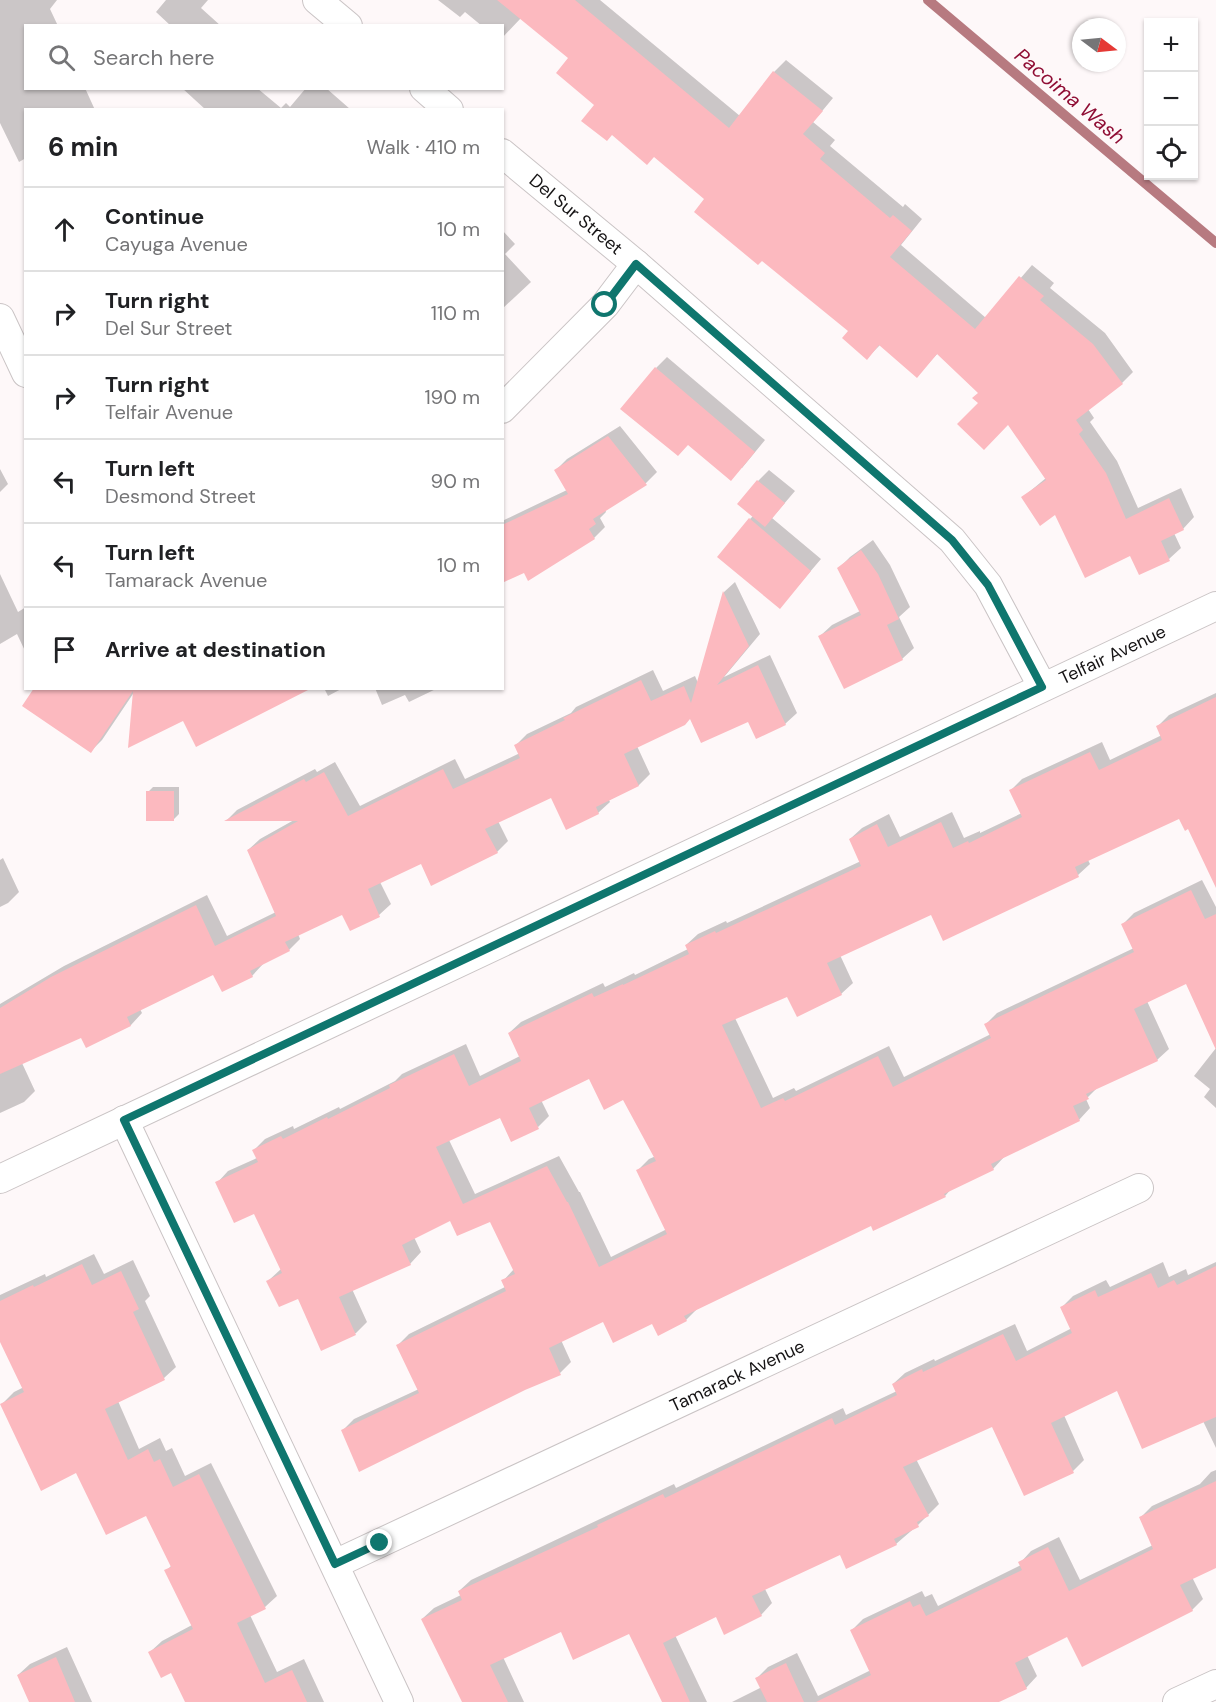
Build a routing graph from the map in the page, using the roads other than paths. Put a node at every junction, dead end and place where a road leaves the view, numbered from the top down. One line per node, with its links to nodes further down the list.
1 (317, 0): 2 (street)
2 (346, 24)
3 (426, 90): 4 (street)
4 (447, 108)
5 (504, 155): 6 (street, Del Sur Street)
6 (636, 264): 9 (street); 11 (street, Del Sur Street)
7 (0, 318): 8 (street)
8 (24, 369)
9 (504, 407)
10 (1216, 606): 11 (street, Telfair Avenue)
11 (1042, 687): 12 (street, Telfair Avenue)
12 (124, 1120): 13 (street, Telfair Avenue); 15 (street)
13 (0, 1179)
14 (1139, 1188): 15 (street, Tamarack Avenue)
15 (335, 1564): 17 (street)
16 (1216, 1684): 18 (street)
17 (399, 1702)
18 (1177, 1702)

